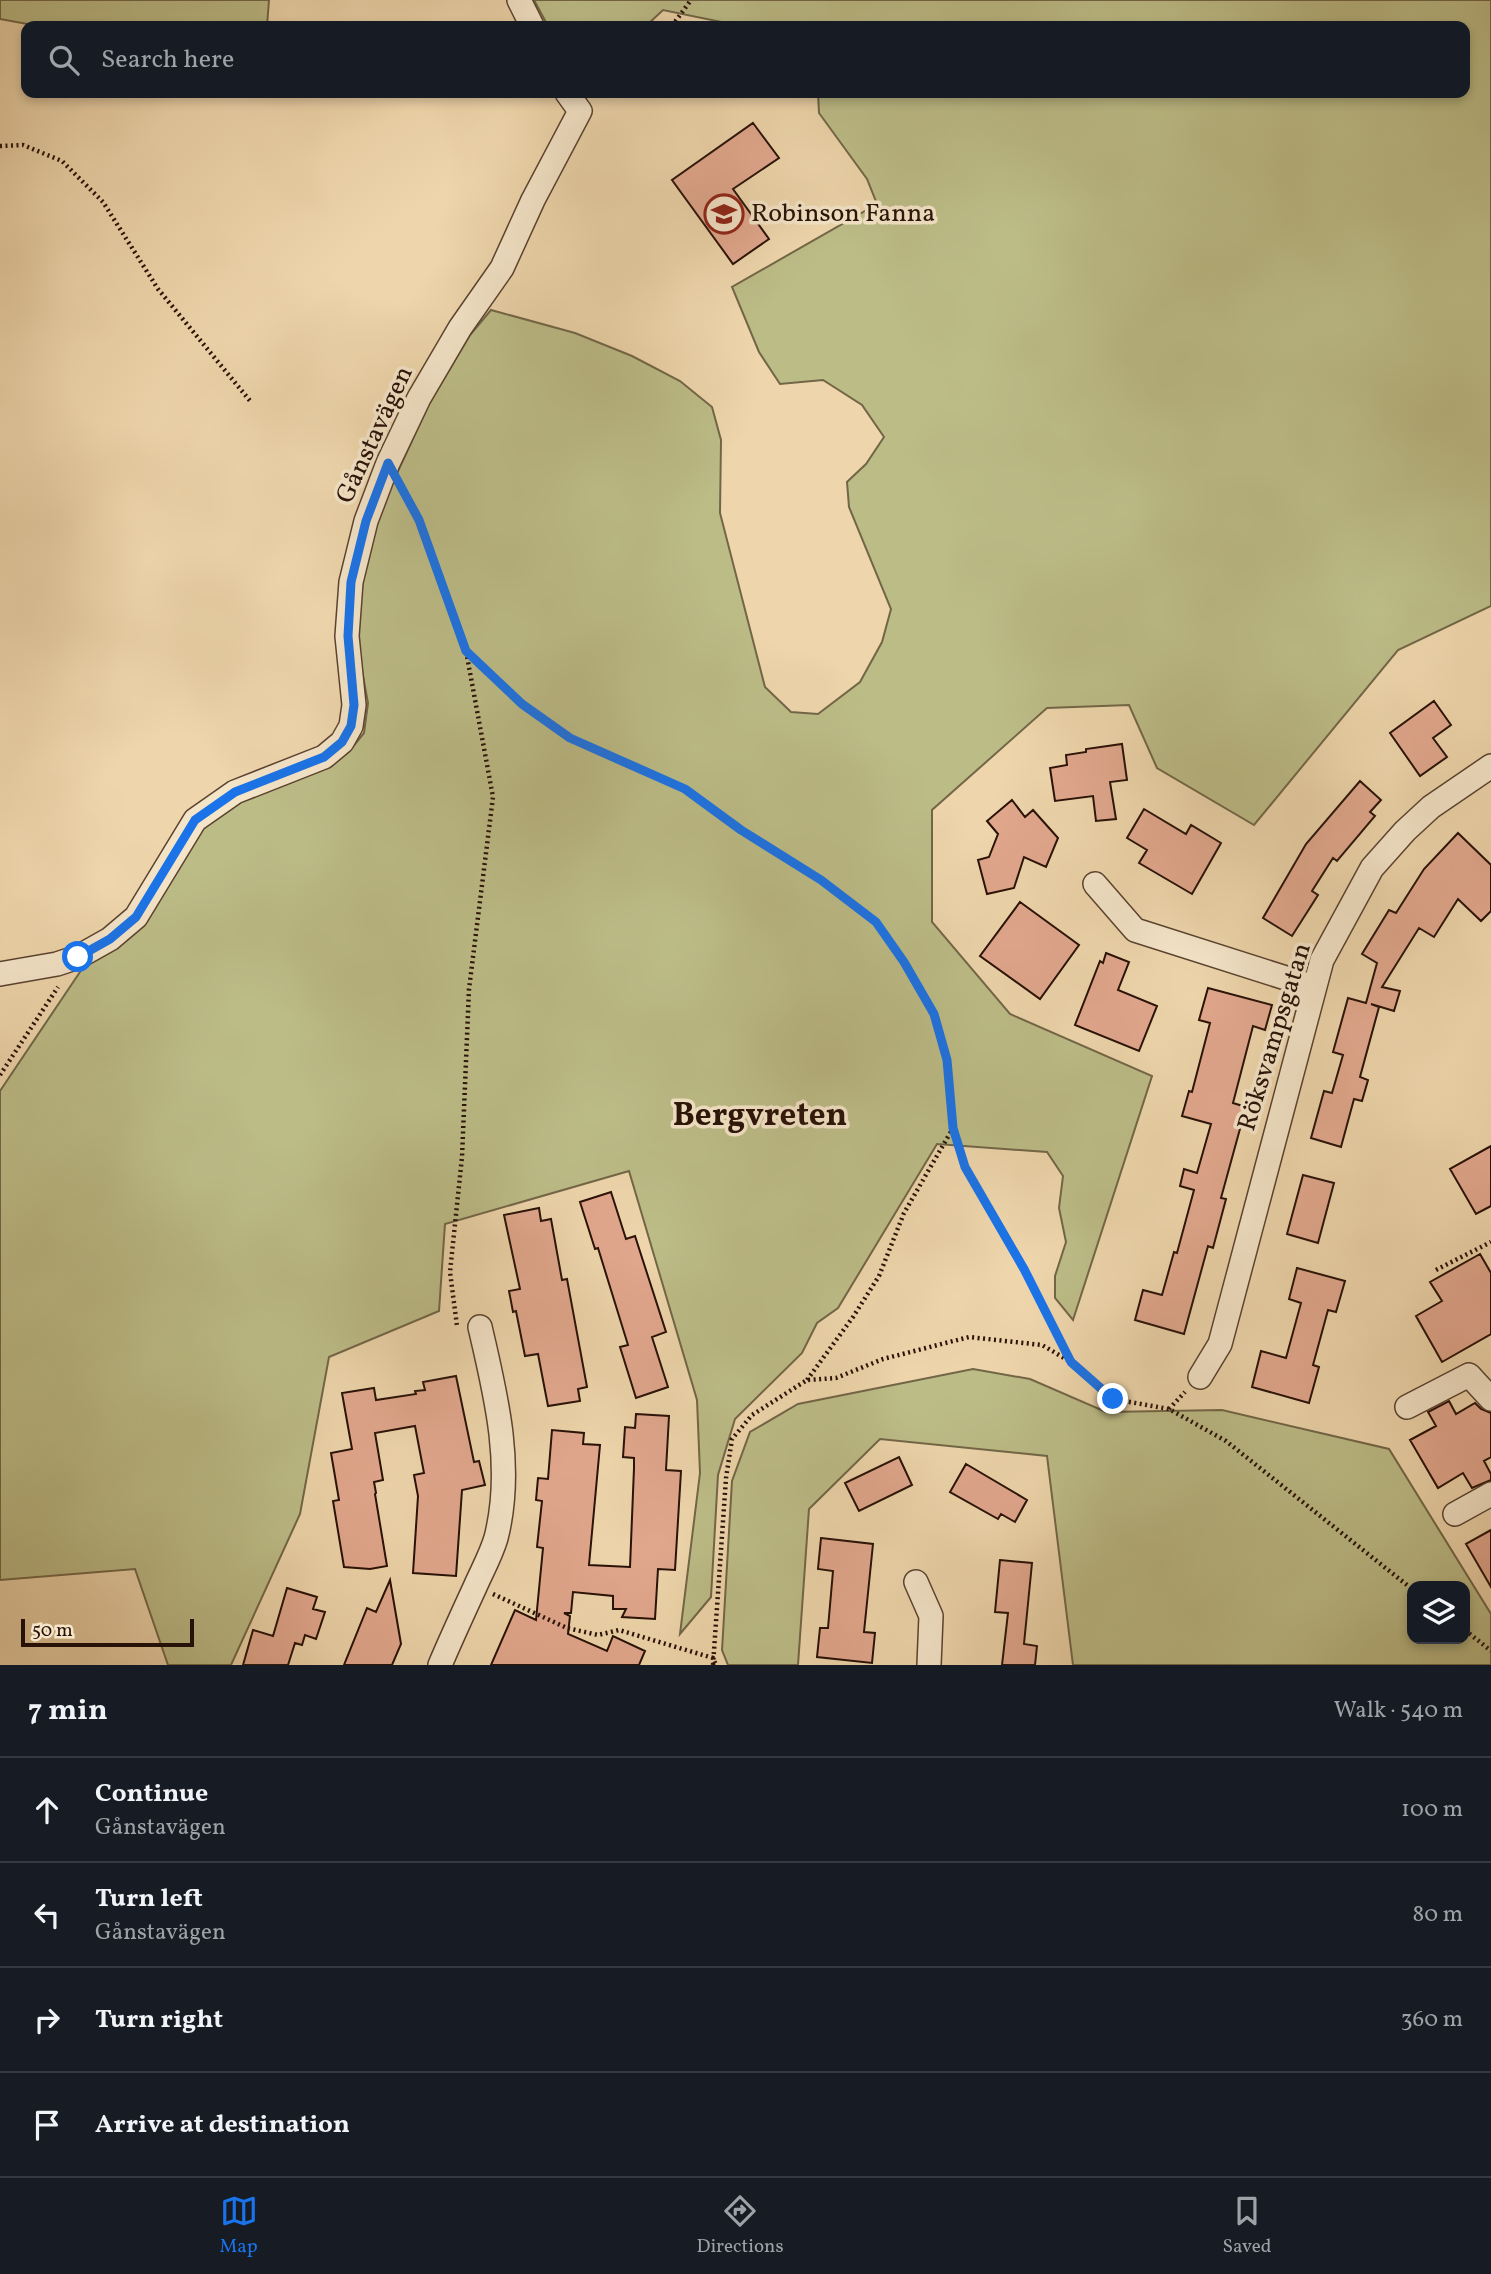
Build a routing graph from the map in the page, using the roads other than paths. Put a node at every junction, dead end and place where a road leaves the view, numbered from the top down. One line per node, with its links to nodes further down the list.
1 (519, 0): 2 (street)
2 (530, 21)
3 (571, 98): 6 (street, Gånstavägen)
4 (1491, 766): 7 (street, Röksvampsgatan)
5 (1095, 884): 7 (street)
6 (0, 974)
7 (1314, 987): 9 (street, Röksvampsgatan)
8 (469, 1329): 15 (street)
9 (1200, 1377)
10 (1491, 1399): 11 (street)
11 (1407, 1407)
12 (1491, 1494): 13 (street)
13 (1455, 1514)
14 (916, 1582): 16 (street)
15 (440, 1665)
16 (929, 1665)

